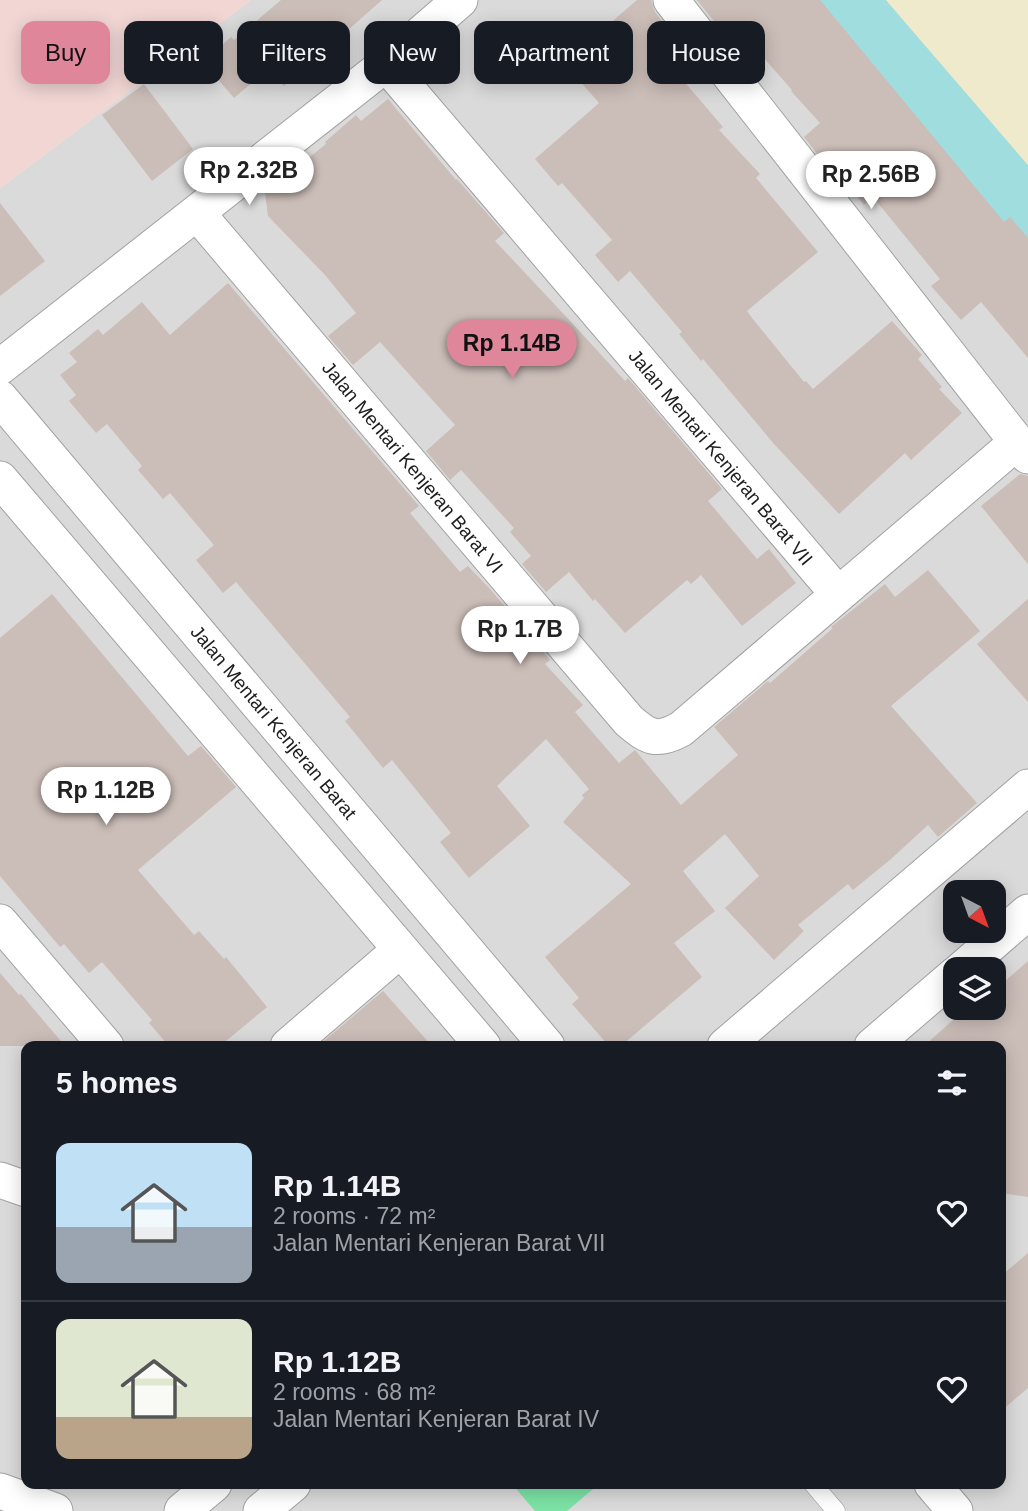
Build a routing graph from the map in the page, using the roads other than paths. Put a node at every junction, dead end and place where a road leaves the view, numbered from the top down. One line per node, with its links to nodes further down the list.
1 (460, 0): 3 (street)
2 (671, 0): 9 (street)
3 (436, 21)
4 (364, 81): 6 (street)
5 (403, 84): 11 (street, Jalan Mentari Kenjeran Barat VII)
6 (197, 213): 7 (street); 11 (street, Jalan Mentari Kenjeran Barat VI)
7 (0, 367)
8 (0, 398): 21 (street, Jalan Mentari Kenjeran Barat)
9 (1022, 450): 11 (street)
10 (0, 479): 15 (street)
11 (838, 594)
12 (1028, 787): 22 (street)
13 (1028, 912): 16 (street)
14 (0, 922): 18 (street)
15 (400, 950): 19 (street); 20 (street)
16 (976, 957)
17 (943, 985): 23 (street)
18 (102, 1041)
19 (294, 1041)
20 (479, 1041)
21 (543, 1041)
22 (731, 1041)
23 (878, 1041)
24 (0, 1180): 25 (street)
25 (21, 1187)
26 (208, 1489): 32 (street)
27 (287, 1489): 33 (street)
28 (817, 1489): 34 (lane)
29 (936, 1489): 35 (street)
30 (0, 1491): 31 (street)
31 (55, 1511)
32 (182, 1511)
33 (261, 1511)
34 (836, 1511)
35 (955, 1511)

